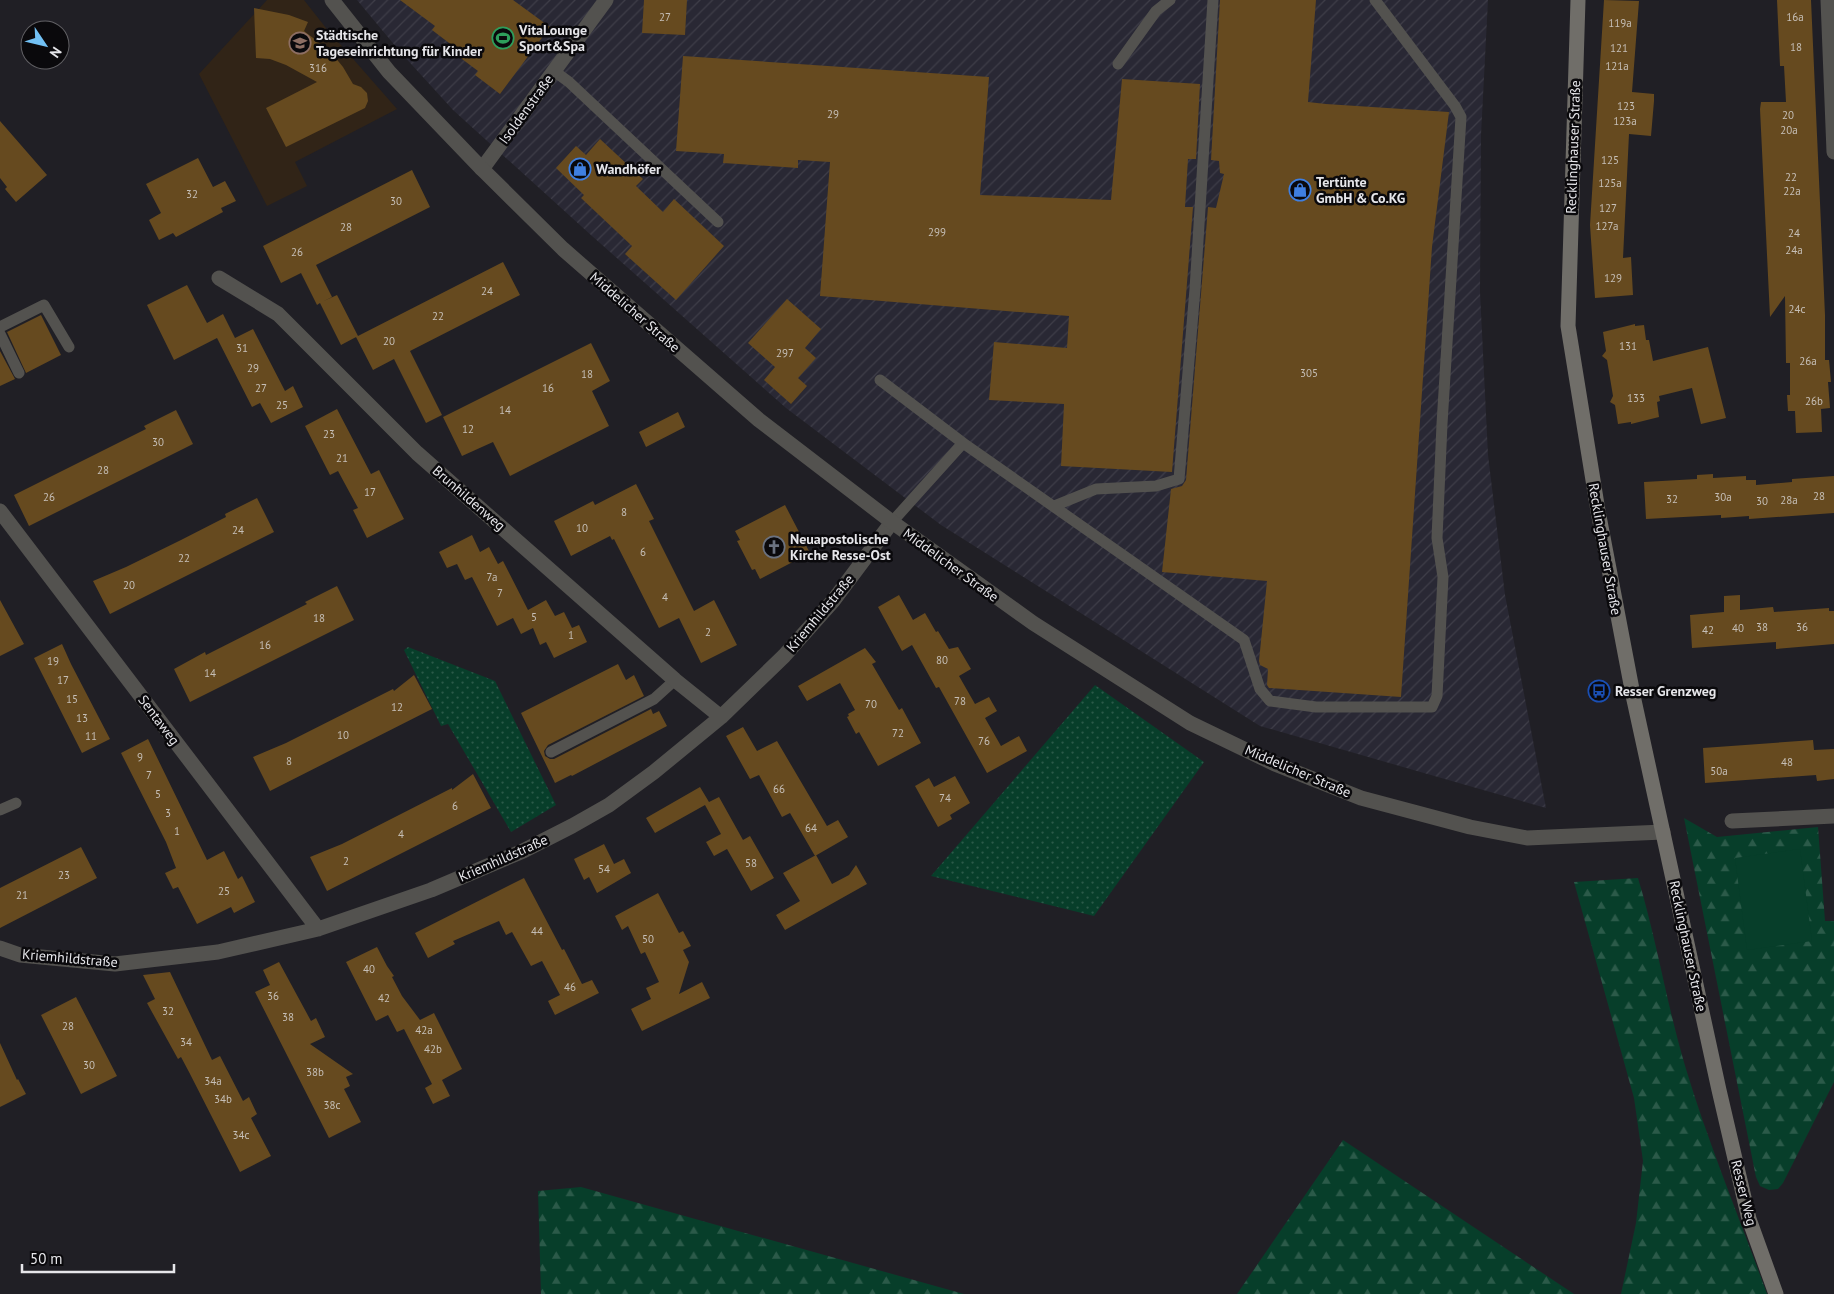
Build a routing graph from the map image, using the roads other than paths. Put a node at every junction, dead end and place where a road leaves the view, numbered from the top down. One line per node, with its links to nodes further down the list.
1 (332, 0): 11 (street, Middelicher Straße)
2 (606, 0): 9 (street, Isoldenstraße)
3 (1170, 0): 8 (lane)
4 (1213, 0): 20 (lane)
5 (1375, 0): 20 (lane)
6 (1578, 0): 30 (main road, Recklinghauser Straße)
7 (1828, 0): 10 (street)
8 (1118, 64)
9 (554, 71): 11 (street, Isoldenstraße); 12 (lane)
10 (1834, 152)
11 (482, 169): 22 (street, Middelicher Straße)
12 (718, 222)
13 (219, 278): 23 (street, Brunhildenweg)
14 (0, 327): 16 (lane)
15 (0, 334): 17 (lane)
16 (69, 347)
17 (19, 373)
18 (880, 380): 19 (lane)
19 (963, 443): 20 (lane); 22 (lane)
20 (1054, 506)
21 (0, 511): 31 (street, Sentaweg)
22 (892, 522): 24 (street, Kriemhildstraße); 30 (street, Middelicher Straße)
23 (676, 680): 24 (street, Brunhildenweg); 25 (lane)
24 (721, 717): 31 (street, Kriemhildstraße)
25 (551, 752)
26 (16, 803): 27 (lane)
27 (0, 810)
28 (1834, 816): 29 (street)
29 (1732, 821)
30 (1663, 832): 33 (main road, Recklinghauser Straße)
31 (318, 929): 32 (street, Kriemhildstraße)
32 (0, 948)
33 (1719, 1090): 34 (main road, Resser Weg)
34 (1776, 1294)

